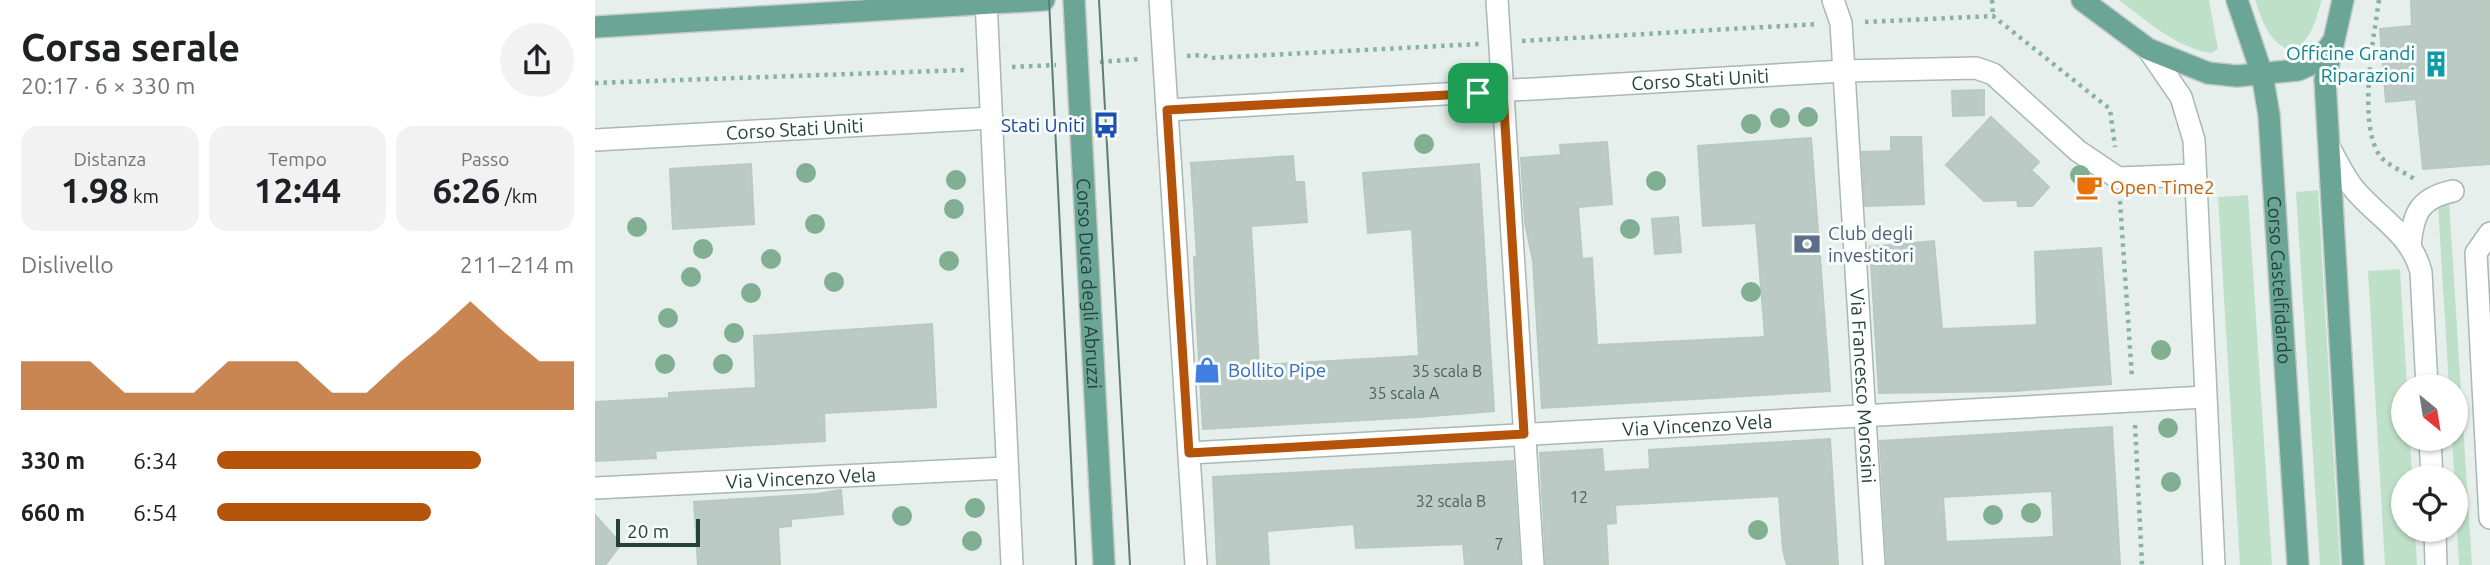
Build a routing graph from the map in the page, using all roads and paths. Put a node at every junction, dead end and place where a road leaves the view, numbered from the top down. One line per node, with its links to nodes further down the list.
1 (1044, 0): 11 (main road)
2 (1074, 0): 19 (main road, Corso Duca degli Abruzzi)
3 (1160, 0): 18 (street)
4 (1497, 0): 16 (street)
5 (1833, 0): 13 (street, Via Francesco Morosini)
6 (1992, 0): 12 (path)
7 (2082, 0): 17 (main road)
8 (2237, 0): 22 (main road, Corso Castelfidardo)
9 (2343, 0): 15 (main road)
10 (2379, 0): 32 (path)
11 (986, 2): 14 (main road); 20 (street)
12 (1993, 16): 13 (path); 30 (path)
13 (1841, 23): 16 (path); 21 (street, Via Francesco Morosini)
14 (595, 27)
15 (2333, 40): 22 (main road); 28 (main road)
16 (1500, 43): 18 (path); 24 (street)
17 (2148, 49): 22 (main road); 29 (street)
18 (1164, 58): 19 (path); 25 (street)
19 (1079, 63): 20 (path); 46 (main road, Corso Duca degli Abruzzi)
20 (990, 69): 23 (path); 26 (street)
21 (1844, 71): 24 (street, Corso Stati Uniti); 30 (street, Corso Stati Uniti); 38 (street, Via Francesco Morosini)
22 (2262, 74): 52 (main road, Corso Castelfidardo)
23 (595, 83)
24 (1503, 92): 25 (street, Corso Stati Uniti); 39 (street)
25 (1167, 110): 40 (street)
26 (992, 118): 27 (street, Corso Stati Uniti); 41 (street)
27 (595, 140)
28 (2329, 147): 34 (street); 53 (main road)
29 (2195, 175): 30 (street); 36 (street)
30 (2119, 178): 37 (path)
31 (2453, 191): 32 (street)
32 (2428, 201): 34 (street)
33 (2490, 233): 43 (street)
34 (2410, 247): 35 (street)
35 (2426, 374)
36 (2205, 397): 37 (street, Via Vincenzo Vela); 51 (street)
37 (2133, 401): 38 (street, Via Vincenzo Vela); 50 (path)
38 (1865, 416): 39 (street, Via Vincenzo Vela); 49 (street, Via Francesco Morosini)
39 (1524, 434): 40 (street, Via Vincenzo Vela); 48 (street)
40 (1189, 453): 47 (street)
41 (1006, 468): 42 (street, Via Vincenzo Vela); 45 (street)
42 (595, 488)
43 (2490, 518)
44 (2435, 542): 54 (street)
45 (1011, 565)
46 (1104, 565)
47 (1196, 565)
48 (1533, 565)
49 (1874, 565)
50 (2142, 565)
51 (2214, 565)
52 (2298, 565)
53 (2353, 565)
54 (2436, 565)

